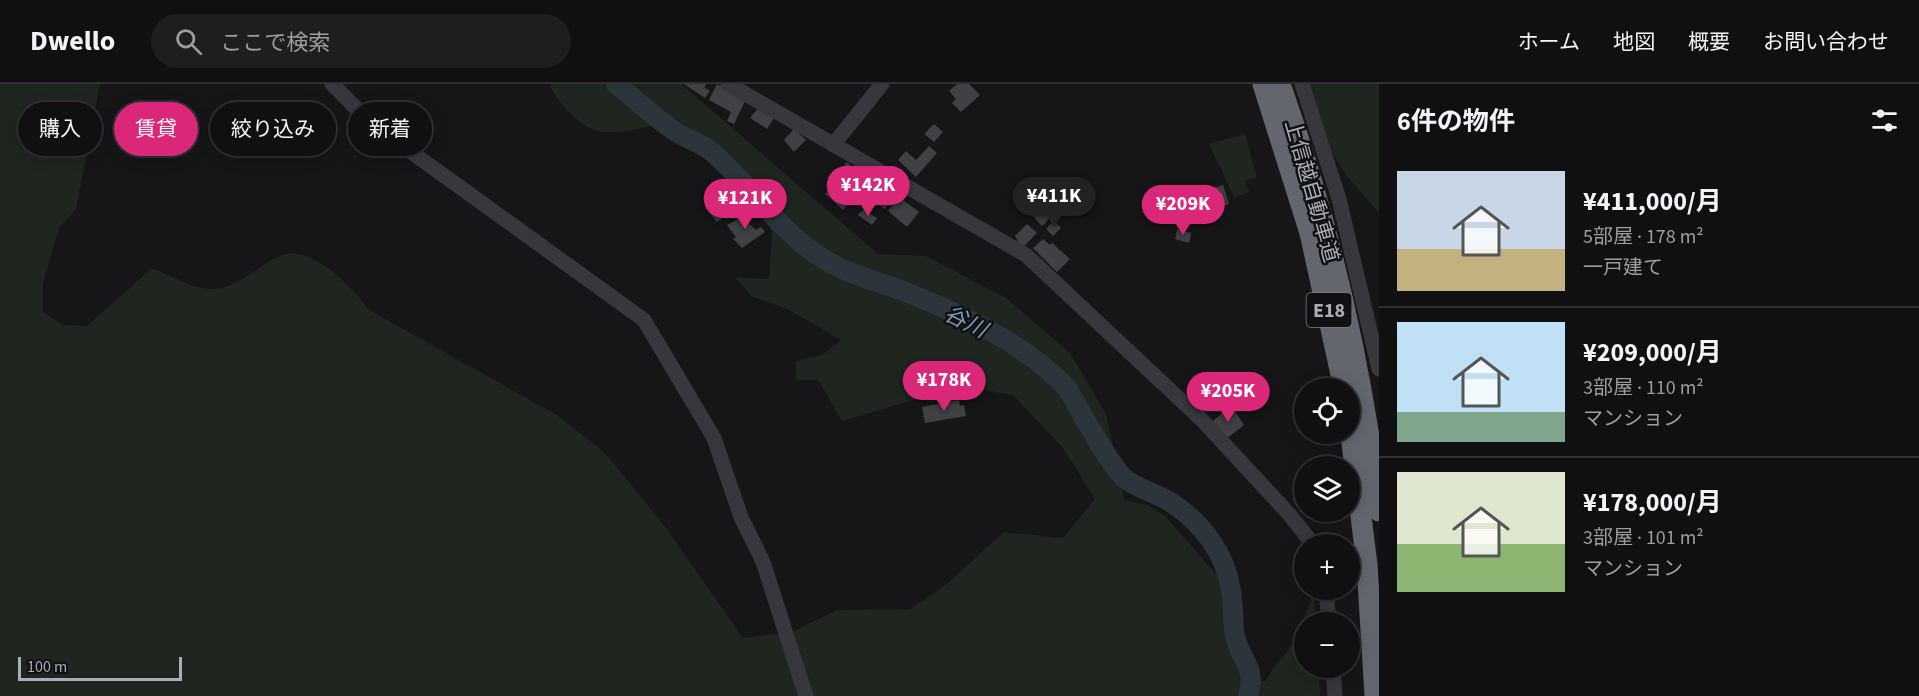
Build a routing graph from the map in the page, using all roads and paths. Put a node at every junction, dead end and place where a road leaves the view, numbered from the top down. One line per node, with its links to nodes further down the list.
1 (332, 84): 15 (street)
2 (728, 84): 7 (street)
3 (882, 84): 7 (street)
4 (1263, 84): 8 (highway, 上信越自動車道 / E18)
5 (1280, 84): 8 (highway, 上信越自動車道 / E18)
6 (1302, 84): 9 (street)
7 (833, 145): 13 (street)
8 (1318, 230): 10 (highway, 上信越自動車道 / E18); 12 (highway, 上信越自動車道 / E18)
9 (1379, 369)
10 (1342, 378)
11 (1352, 444): 17 (highway)
12 (1379, 512)
13 (1305, 534)
14 (1334, 678): 16 (street)
15 (806, 696)
16 (1335, 696)
17 (1375, 696)

